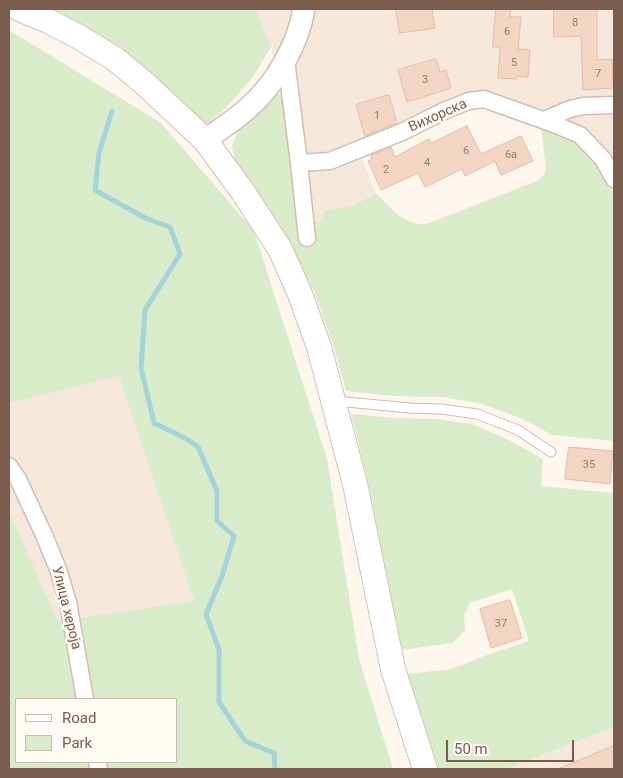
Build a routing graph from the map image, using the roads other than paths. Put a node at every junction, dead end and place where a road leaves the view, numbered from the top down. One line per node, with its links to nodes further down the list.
1 (19, 9): 6 (main road)
2 (304, 9): 3 (street)
3 (286, 60): 6 (street); 7 (street)
4 (614, 105): 5 (street)
5 (544, 120): 7 (street, Вихорска); 8 (street, Вихорска)
6 (205, 140): 10 (main road)
7 (299, 163): 9 (street)
8 (614, 179)
9 (307, 238)
10 (333, 400): 11 (lane); 14 (main road)
11 (551, 452)
12 (9, 466): 13 (street, Улица хероја)
13 (84, 698)
14 (425, 769)

